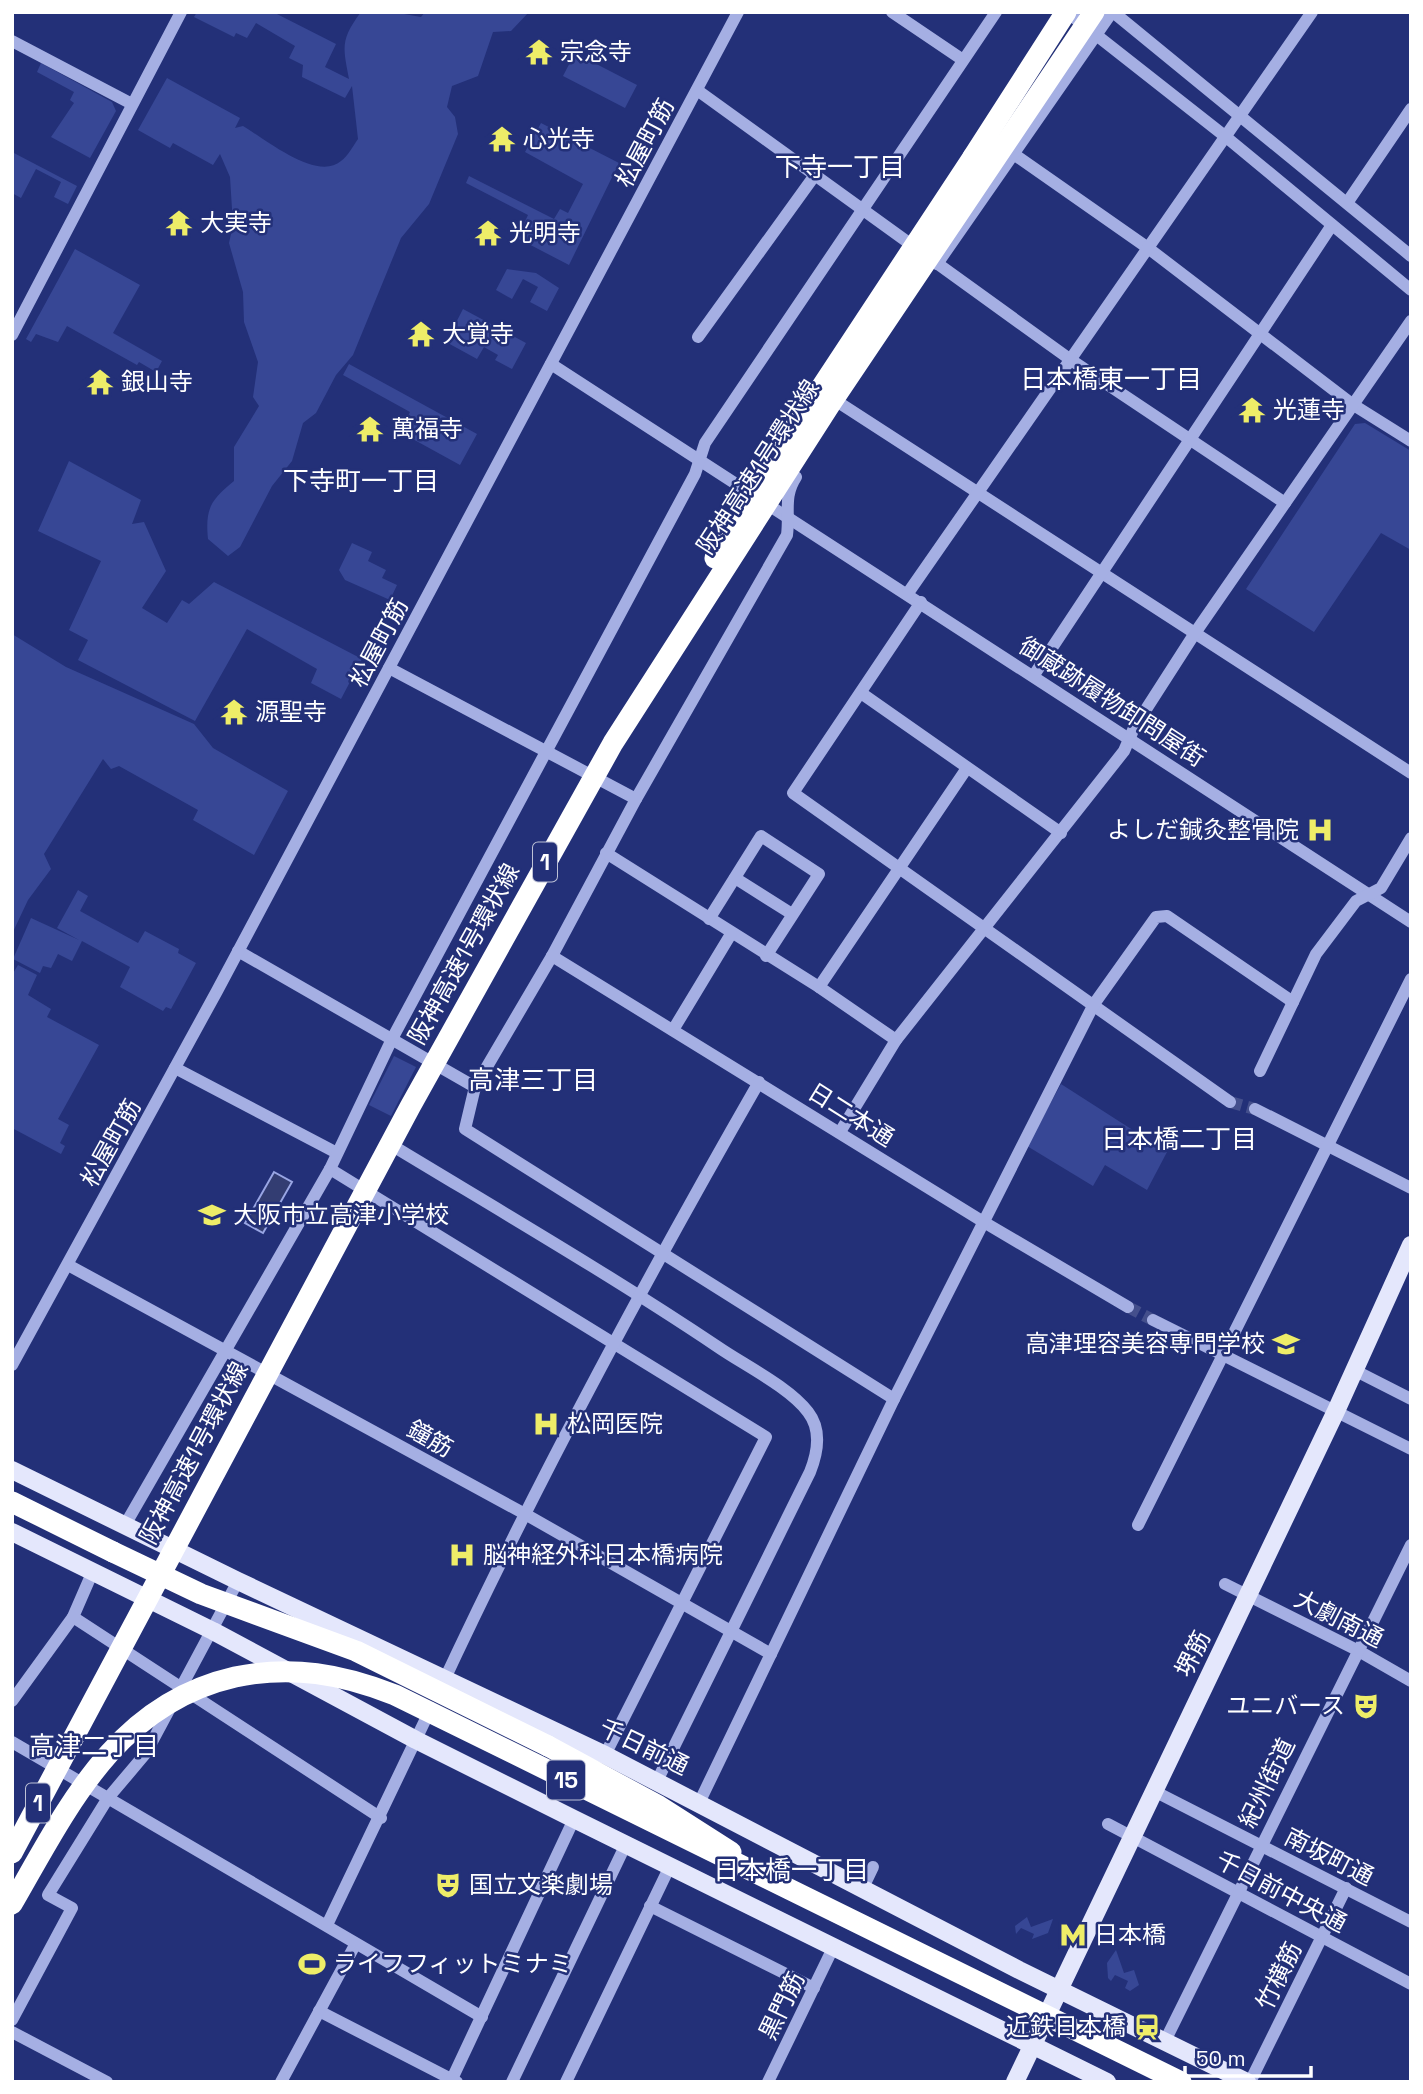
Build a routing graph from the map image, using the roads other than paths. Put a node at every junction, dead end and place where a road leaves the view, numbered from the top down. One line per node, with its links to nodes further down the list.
1 (181, 12): 13 (street)
2 (738, 12): 12 (street, 松屋町筋)
3 (892, 12): 11 (street)
4 (996, 12): 11 (street)
5 (1066, 12): 9 (street); 48 (highway, bridge)
6 (1094, 12): 48 (highway, 阪神高速1号環状線 / 1, bridge)
7 (1112, 12): 9 (street); 15 (street)
8 (1312, 12): 15 (street)
9 (1096, 35): 16 (street); 17 (street)
10 (12, 41): 13 (street)
11 (963, 60): 20 (street)
12 (697, 90): 18 (street); 31 (street, 松屋町筋)
13 (132, 104): 27 (street)
14 (1411, 109): 19 (street)
15 (1241, 117): 16 (street); 19 (street)
16 (1226, 137): 21 (street); 22 (street)
17 (1015, 155): 22 (street); 24 (street)
18 (815, 175): 20 (street); 29 (street)
19 (1347, 203): 23 (street)
20 (862, 210): 24 (street); 36 (street)
21 (1332, 225): 25 (street); 28 (street)
22 (1148, 248): 28 (street); 30 (street)
23 (1411, 256)
24 (937, 264): 30 (street); 32 (street)
25 (1411, 290)
26 (1411, 321): 33 (street)
27 (12, 335)
28 (1260, 336): 33 (street); 34 (street)
29 (698, 337)
30 (1070, 360): 34 (street); 37 (street)
31 (551, 364): 36 (street, 御蔵跡履物卸問屋街); 44 (street, 松屋町筋)
32 (841, 404): 37 (street); 39 (street)
33 (1352, 404): 35 (street); 38 (street)
34 (1191, 440): 38 (street); 40 (street)
35 (1411, 441)
36 (700, 460): 39 (street, 御蔵跡履物卸問屋街); 49 (street)
37 (977, 492): 40 (street); 41 (street)
38 (1285, 503): 43 (street)
39 (789, 518): 41 (street, 御蔵跡履物卸問屋街); 52 (street)
40 (1100, 572): 43 (street); 45 (street)
41 (908, 593): 42 (street, 御蔵跡履物卸問屋街)
42 (921, 602): 45 (street, 御蔵跡履物卸問屋街); 46 (street)
43 (1195, 632): 47 (street); 51 (street)
44 (389, 668): 49 (street); 64 (street, 松屋町筋)
45 (1034, 675): 47 (street, 御蔵跡履物卸問屋街)
46 (861, 694): 50 (street); 56 (street)
47 (1129, 739): 53 (street); 58 (street, 御蔵跡履物卸問屋街)
48 (613, 743): 137 (highway, 阪神高速1号環状線 / 1, bridge)
49 (545, 751): 52 (street); 72 (street)
50 (967, 768): 53 (street); 56 (street)
51 (1411, 773)
52 (636, 799): 55 (street)
53 (1061, 833): 62 (street)
54 (1411, 838): 58 (street)
55 (606, 853): 60 (street); 65 (street)
56 (900, 868): 62 (street); 68 (street)
57 (735, 878): 59 (street); 59 (street); 60 (street)
58 (1368, 894): 61 (street, 御蔵跡履物卸問屋街); 69 (street)
59 (792, 914): 66 (street)
60 (709, 919): 63 (street)
61 (1411, 922)
62 (985, 927): 70 (street); 73 (street)
63 (731, 934): 66 (street); 71 (street)
64 (238, 951): 72 (street); 75 (street, 松屋町筋)
65 (552, 956): 71 (street, 日二本通); 78 (street)
66 (766, 956): 68 (street)
67 (1411, 979): 82 (street)
68 (819, 988): 73 (street)
69 (1293, 1003): 70 (street); 76 (street)
70 (1094, 1004): 79 (street); 86 (street)
71 (673, 1030): 77 (street, 日二本通)
72 (392, 1039): 74 (street); 83 (street)
73 (896, 1040): 81 (street)
74 (436, 1065): 78 (street); 91 (street)
75 (175, 1069): 83 (street); 89 (street, 松屋町筋)
76 (1260, 1072)
77 (759, 1082): 81 (street, 日二本通); 88 (street)
78 (475, 1087): 88 (street)
79 (1230, 1102)
80 (1255, 1110): 82 (street)
81 (839, 1132): 86 (street, 日二本通)
82 (1326, 1145): 85 (street); 96 (street)
83 (337, 1153): 84 (street)
84 (330, 1169): 94 (street); 95 (street)
85 (1411, 1188)
86 (982, 1222): 92 (street, 日二本通); 99 (street)
87 (1411, 1245): 90 (main road, 堺筋)
88 (660, 1254): 91 (street); 99 (street)
89 (68, 1265): 95 (street, 鐘筋); 97 (street, 松屋町筋)
90 (1407, 1265): 98 (main road, 堺筋)
91 (639, 1294): 94 (street); 117 (street)
92 (1128, 1307)
93 (1153, 1320): 96 (street)
94 (615, 1344): 105 (street); 114 (street)
95 (226, 1352): 105 (street, 鐘筋); 106 (street)
96 (1225, 1356): 101 (street); 107 (street)
97 (12, 1366)
98 (1354, 1370): 100 (street); 101 (main road, 堺筋)
99 (894, 1399): 119 (street)
100 (1411, 1399)
101 (1336, 1412): 102 (street); 113 (main road, 堺筋)
102 (1411, 1449)
103 (12, 1470): 106 (main road, 千日前通)
104 (12, 1502): 144 (highway, bridge)
105 (525, 1514): 114 (street, 鐘筋); 120 (street)
106 (125, 1525): 111 (main road, 千日前通)
107 (1138, 1525)
108 (12, 1532): 110 (main road)
109 (1411, 1545): 118 (street, 紀州街道)
110 (93, 1571): 115 (street); 116 (main road)
111 (238, 1581): 116 (street); 120 (main road, 千日前通)
112 (1225, 1584): 113 (street, 大劇南通)
113 (1247, 1596): 118 (street, 大劇南通); 128 (main road, 堺筋)
114 (680, 1604): 117 (street, 鐘筋); 126 (street)
115 (73, 1617): 122 (street); 123 (street)
116 (213, 1630): 122 (street); 124 (main road)
117 (730, 1632): 119 (street, 鐘筋); 127 (street)
118 (1357, 1650): 121 (street, 大劇南通); 135 (street, 紀州街道)
119 (771, 1654): 130 (street)
120 (444, 1679): 124 (street); 126 (main road, 千日前通)
121 (1411, 1681)
122 (182, 1689): 129 (street); 131 (street)
123 (12, 1701)
124 (416, 1740): 131 (street); 132 (main road)
125 (12, 1742): 129 (street)
126 (605, 1755): 127 (main road, 千日前通)
127 (657, 1781): 130 (main road, 千日前通)
128 (1154, 1791): 134 (main road, 堺筋); 135 (street, 南坂町通)
129 (108, 1798): 140 (street); 145 (street); 149 (street)
130 (699, 1802): 142 (main road, 千日前通)
131 (380, 1818): 149 (street)
132 (574, 1819): 136 (main road); 157 (street)
133 (1108, 1824): 134 (street, 千日前中央通)
134 (1132, 1838): 143 (street, 千日前中央通); 155 (main road, 堺筋)
135 (1261, 1843): 141 (street, 南坂町通); 143 (street, 紀州街道)
136 (626, 1844): 138 (main road); 165 (street)
137 (12, 1853)
138 (670, 1866): 147 (street); 152 (main road)
139 (873, 1867): 142 (street)
140 (16, 1884): 145 (street)
141 (1346, 1888): 148 (street, 南坂町通); 150 (street, 竹横筋)
142 (862, 1890): 155 (main road, 千日前通)
143 (1237, 1892): 150 (street, 千日前中央通); 160 (street, 紀州街道)
144 (796, 1894): 146 (highway, 15, bridge); 170 (highway, 15, bridge)
145 (48, 1895): 158 (street)
146 (12, 1904)
147 (650, 1906): 154 (street); 166 (street)
148 (1411, 1922)
149 (327, 1925): 151 (street)
150 (1322, 1937): 153 (street, 千日前中央通); 171 (street, 竹横筋)
151 (355, 1945): 156 (street); 157 (street)
152 (833, 1948): 154 (street, 黒門筋); 161 (main road)
153 (1411, 1984)
154 (814, 1988): 167 (street, 黒門筋)
155 (1058, 1990): 160 (main road, 千日前通); 161 (main road, 堺筋)
156 (319, 2011): 162 (street); 164 (street)
157 (482, 2017): 162 (street)
158 (12, 2020)
159 (12, 2032): 163 (street)
160 (1165, 2041): 171 (main road, 千日前通)
161 (1033, 2044): 168 (main road, 堺筋); 169 (main road)
162 (455, 2080)
163 (107, 2082)
164 (281, 2082)
165 (512, 2082)
166 (566, 2082)
167 (768, 2082)
168 (1015, 2082)
169 (1107, 2082)
170 (1181, 2082)
171 (1249, 2082)

